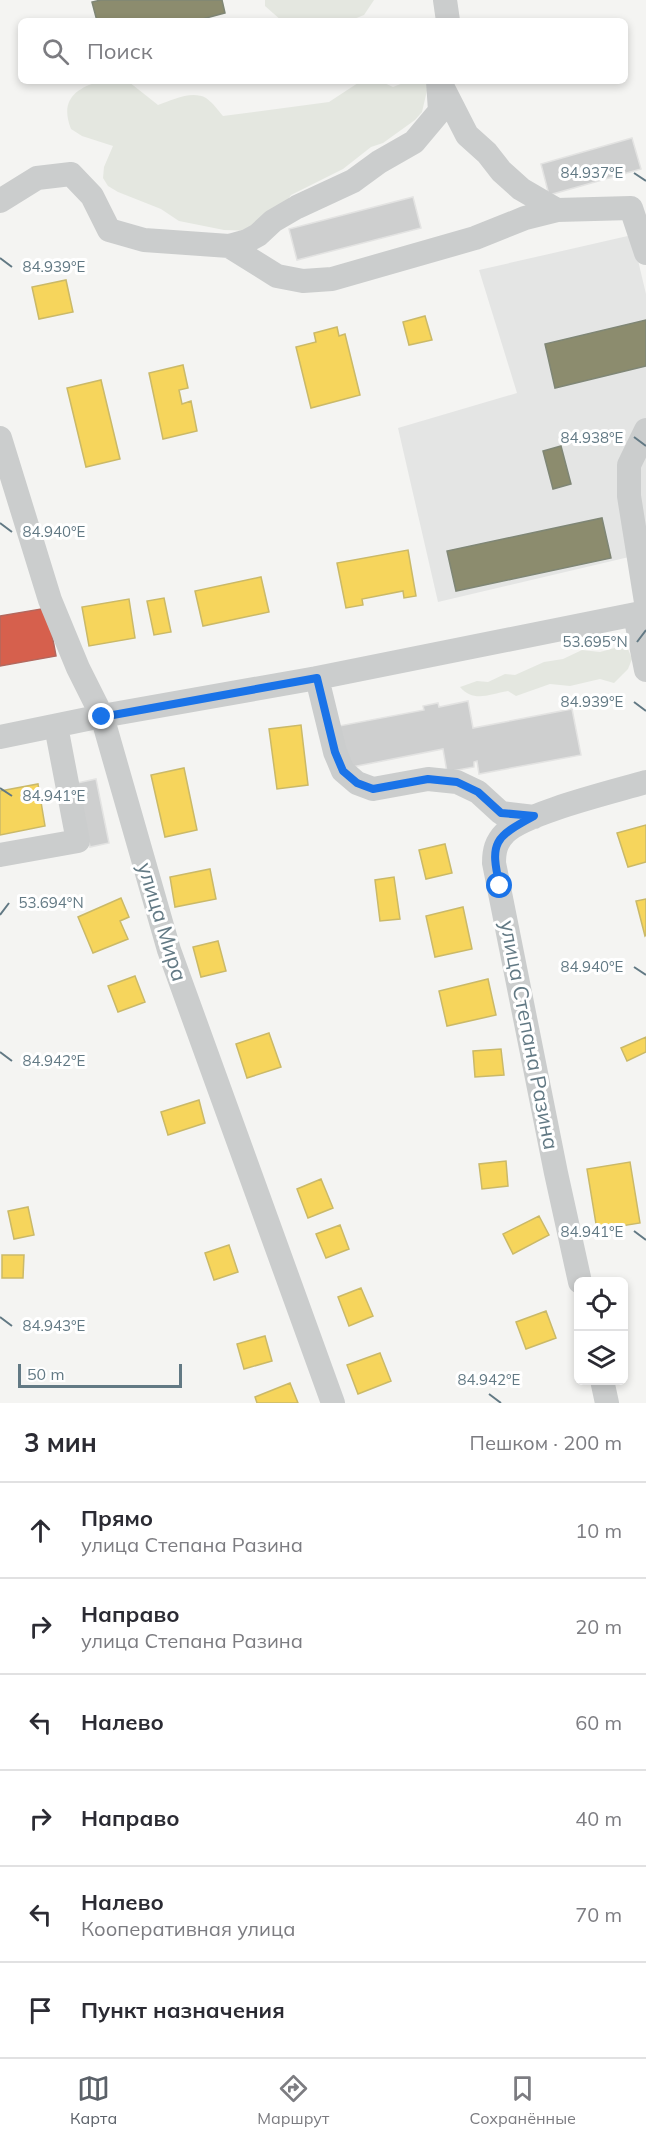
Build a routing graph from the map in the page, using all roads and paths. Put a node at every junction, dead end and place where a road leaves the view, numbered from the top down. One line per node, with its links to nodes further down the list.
1 (445, 0): 2 (street)
2 (448, 18)
3 (439, 84): 7 (street)
4 (441, 84): 6 (street)
5 (0, 201): 7 (street)
6 (557, 210): 7 (street); 8 (street)
7 (229, 246)
8 (646, 253)
9 (646, 430): 11 (street)
10 (0, 438): 14 (street, улица Мира)
11 (642, 610): 12 (street); 13 (street)
12 (646, 670)
13 (317, 678): 14 (street); 18 (street)
14 (102, 717): 15 (street); 22 (street, улица Мира)
15 (56, 726): 16 (street); 19 (street)
16 (0, 737)
17 (646, 782): 18 (street, улица Степана Разина)
18 (534, 816): 20 (street, улица Степана Разина)
19 (0, 855)
20 (579, 1277)
21 (603, 1385): 23 (street)
22 (333, 1403)
23 (607, 1403)

